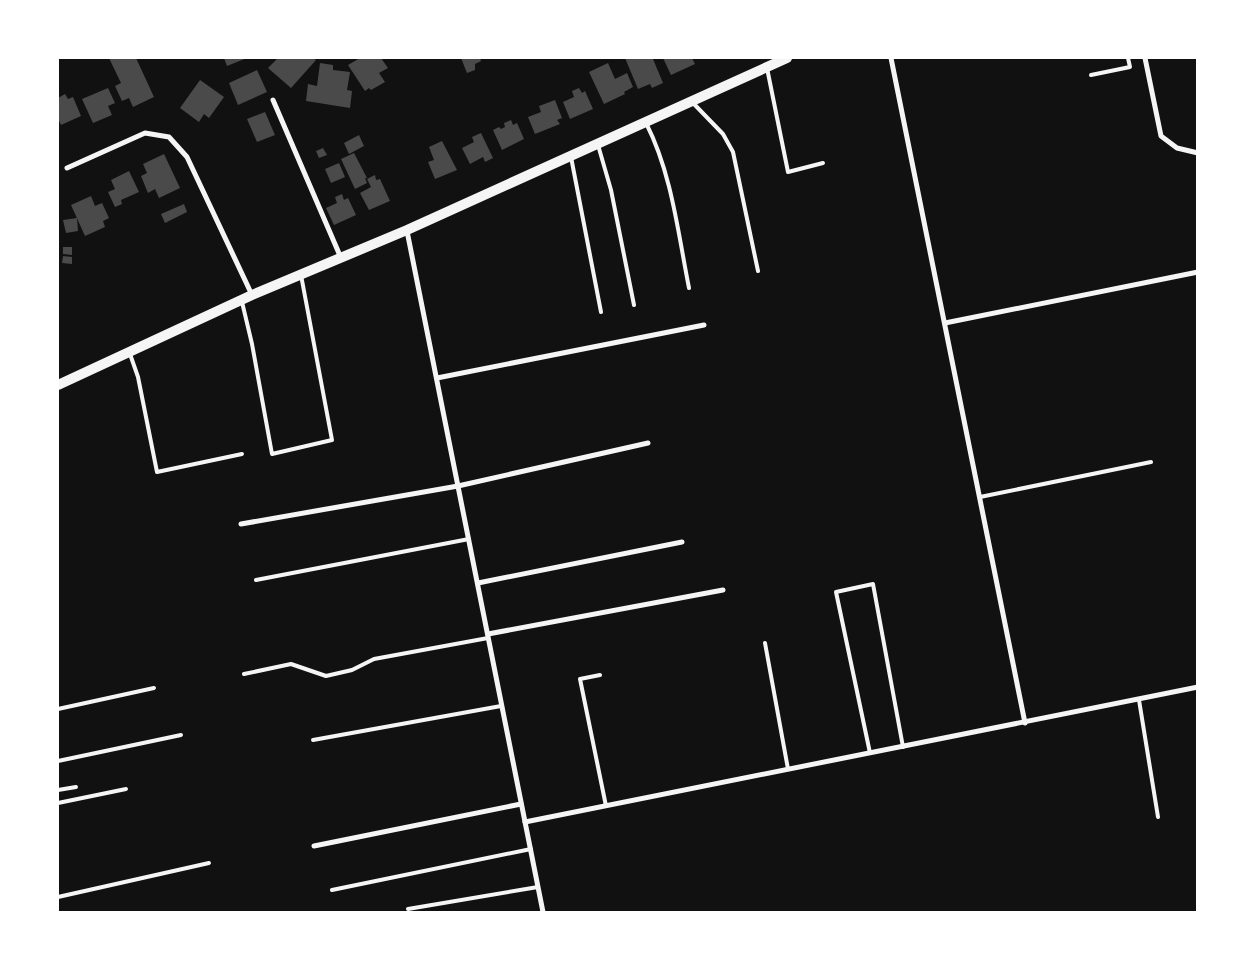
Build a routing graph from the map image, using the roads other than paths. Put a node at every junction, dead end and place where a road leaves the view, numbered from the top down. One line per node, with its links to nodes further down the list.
1 (787, 58): 5 (main road)
2 (891, 58): 25 (street)
3 (1128, 58): 6 (lane)
4 (1146, 58): 11 (street)
5 (766, 62): 8 (main road); 13 (lane)
6 (1091, 75)
7 (273, 100): 16 (street)
8 (692, 102): 9 (main road); 17 (lane)
9 (646, 123): 10 (main road); 20 (lane)
10 (598, 145): 12 (main road); 23 (lane)
11 (1198, 153)
12 (572, 157): 15 (main road); 24 (lane)
13 (823, 163)
14 (67, 168): 21 (street)
15 (407, 230): 16 (main road); 28 (street)
16 (341, 259): 19 (main road)
17 (758, 270)
18 (1198, 272): 25 (street)
19 (301, 275): 21 (main road); 22 (lane)
20 (689, 288)
21 (252, 295): 22 (main road)
22 (242, 300): 27 (main road)
23 (634, 304)
24 (601, 312)
25 (945, 323): 34 (street)
26 (704, 326): 28 (street)
27 (129, 352): 29 (main road); 31 (lane)
28 (437, 378): 33 (street)
29 (58, 385)
30 (648, 443): 33 (street)
31 (242, 454)
32 (1151, 462): 34 (lane)
33 (458, 486): 35 (street); 36 (street)
34 (980, 497): 50 (street)
35 (240, 524)
36 (469, 539): 38 (lane); 39 (street)
37 (682, 542): 39 (street)
38 (256, 580)
39 (478, 583): 41 (street)
40 (723, 590): 41 (street)
41 (488, 636): 43 (lane); 48 (street)
42 (764, 643): 56 (lane)
43 (244, 674)
44 (600, 675): 62 (lane)
45 (1198, 687): 47 (street)
46 (154, 688): 49 (lane)
47 (1139, 700): 50 (street); 63 (lane)
48 (501, 706): 52 (lane); 61 (street)
49 (58, 708)
50 (1025, 723): 53 (street)
51 (181, 735): 55 (lane)
52 (313, 740)
53 (903, 748): 54 (street); 54 (lane)
54 (870, 754): 56 (street)
55 (58, 761)
56 (788, 769): 62 (street)
57 (76, 787): 59 (lane)
58 (126, 789): 60 (lane)
59 (58, 790)
60 (58, 803)
61 (521, 804): 64 (street); 65 (street)
62 (606, 806): 64 (street)
63 (1158, 817)
64 (525, 822): 66 (street)
65 (314, 846)
66 (531, 848): 68 (street); 69 (lane)
67 (209, 863): 70 (lane)
68 (538, 887): 71 (lane); 72 (street)
69 (332, 890)
70 (58, 898)
71 (408, 909)
72 (544, 912)

